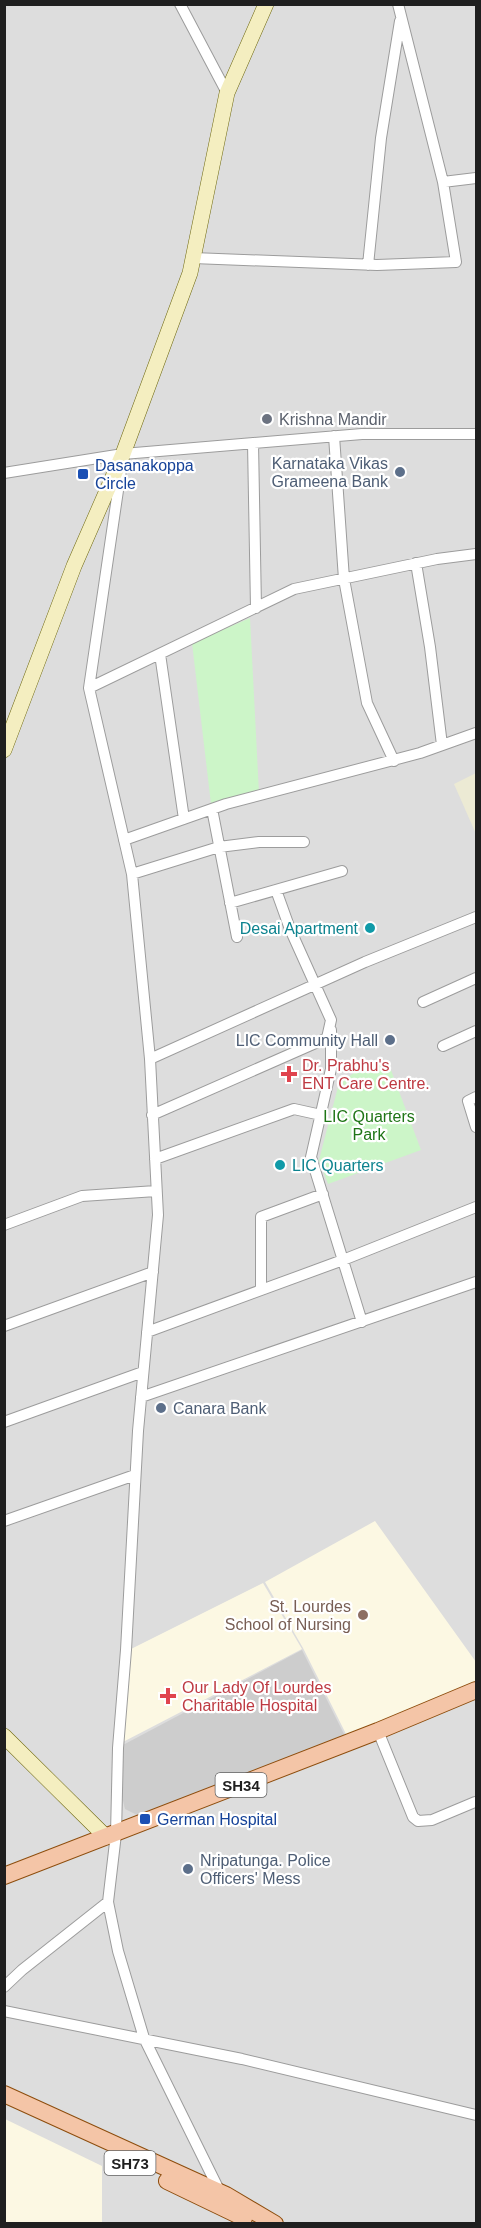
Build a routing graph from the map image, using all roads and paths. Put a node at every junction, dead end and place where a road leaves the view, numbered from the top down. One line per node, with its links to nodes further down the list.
1 (180, 4): 4 (street)
2 (266, 4): 4 (street)
3 (400, 10): 6 (street); 8 (street)
4 (227, 93): 7 (street)
5 (477, 178): 6 (street)
6 (443, 182): 8 (street)
7 (193, 258): 8 (street); 12 (street)
8 (368, 265)
9 (477, 435): 10 (street)
10 (334, 436): 11 (street); 16 (street)
11 (252, 443): 12 (street); 17 (street)
12 (123, 454): 13 (street); 19 (street); 22 (street)
13 (4, 472)
14 (477, 554): 15 (street)
15 (416, 563): 16 (street); 21 (street)
16 (344, 579): 17 (street); 23 (street)
17 (256, 608): 18 (street)
18 (160, 654): 19 (street); 25 (street)
19 (89, 688): 26 (street)
20 (477, 733): 21 (street)
21 (442, 746): 23 (street)
22 (4, 750)
23 (394, 761): 24 (street)
24 (212, 809): 25 (street); 28 (street)
25 (184, 819): 26 (street)
26 (124, 840): 30 (street)
27 (304, 842): 28 (street)
28 (219, 848): 30 (street); 32 (street)
29 (342, 871): 31 (street)
30 (132, 874): 41 (street)
31 (276, 890): 32 (street); 36 (street)
32 (230, 903): 34 (street)
33 (477, 917): 36 (street)
34 (237, 937)
35 (477, 978): 37 (street)
36 (314, 984): 38 (street); 41 (street)
37 (423, 1002)
38 (331, 1020): 43 (street); 44 (street)
39 (477, 1031): 40 (street)
40 (443, 1046)
41 (150, 1059): 44 (street)
42 (477, 1097): 45 (street)
43 (321, 1114): 46 (street); 48 (street)
44 (153, 1115): 46 (street)
45 (477, 1127)
46 (155, 1159): 47 (street)
47 (156, 1191): 50 (street); 52 (street)
48 (322, 1194): 51 (street); 54 (street)
49 (477, 1207): 51 (street)
50 (4, 1225)
51 (343, 1260): 54 (street); 55 (street)
52 (153, 1272): 56 (street); 57 (street)
53 (477, 1282): 55 (street)
54 (261, 1290): 57 (street)
55 (362, 1322): 59 (street)
56 (4, 1326)
57 (147, 1332): 58 (street)
58 (143, 1372): 59 (street); 60 (street)
59 (141, 1397): 61 (street)
60 (4, 1422)
61 (135, 1475): 62 (street); 67 (street)
62 (4, 1521)
63 (477, 1690): 64 (main road, SH34)
64 (378, 1731): 66 (street); 67 (main road, SH34)
65 (4, 1736): 67 (street)
66 (475, 1802)
67 (111, 1836): 68 (main road, SH34); 69 (street)
68 (4, 1876)
69 (108, 1902): 70 (street); 72 (street)
70 (4, 1987)
71 (4, 2012): 72 (street)
72 (144, 2038): 75 (street); 76 (street)
73 (4, 2094): 76 (main road)
74 (4, 2105): 77 (main road, SH73)
75 (477, 2115)
76 (220, 2192): 78 (main road)
77 (255, 2223)
78 (275, 2223)

